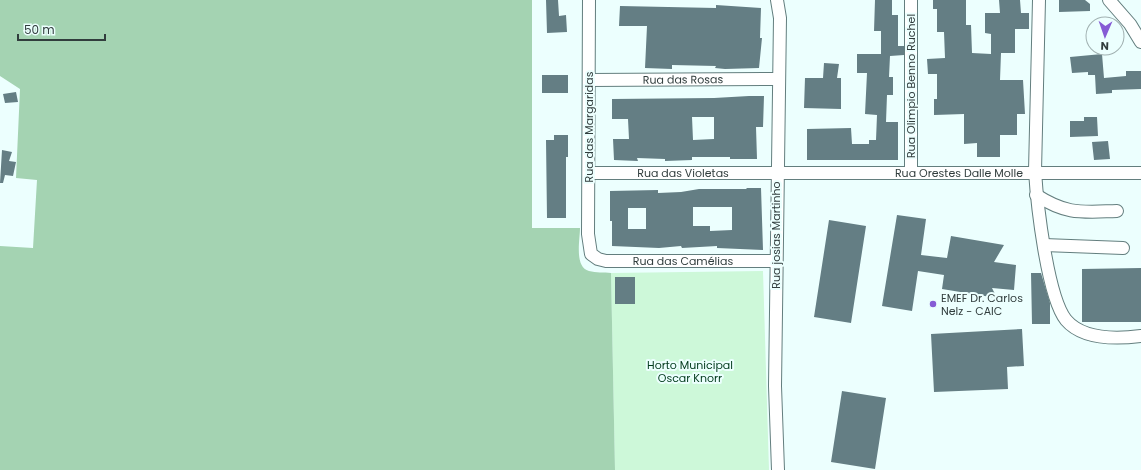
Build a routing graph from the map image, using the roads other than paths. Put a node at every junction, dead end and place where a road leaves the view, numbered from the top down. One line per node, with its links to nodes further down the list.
1 (589, 0): 8 (street, Rua das Margaridas)
2 (777, 0): 7 (street, Rua josias Martinho)
3 (911, 0): 11 (street, Rua Olimpio Benno Ruchel)
4 (1038, 0): 9 (street)
5 (1109, 0): 6 (street)
6 (1141, 42)
7 (778, 79): 8 (street, Rua das Rosas); 10 (street, Rua josias Martinho)
8 (589, 80): 12 (street, Rua das Margaridas)
9 (1035, 171): 11 (street, Rua Orestes Dalle Molle); 13 (street, Rua Orestes Dalle Molle); 14 (street)
10 (777, 172): 11 (street, Rua Orestes Dalle Molle); 12 (street, Rua das Violetas); 19 (street, Rua josias Martinho)
11 (911, 172)
12 (589, 173): 18 (street, Rua das Margaridas)
13 (1141, 173)
14 (1036, 195): 15 (street); 16 (street)
15 (1117, 211)
16 (1044, 245): 17 (street); 20 (street)
17 (1124, 248)
18 (591, 254): 19 (street, Rua das Camélias)
19 (776, 261): 21 (street, Rua josias Martinho)
20 (1141, 336)
21 (778, 470)

